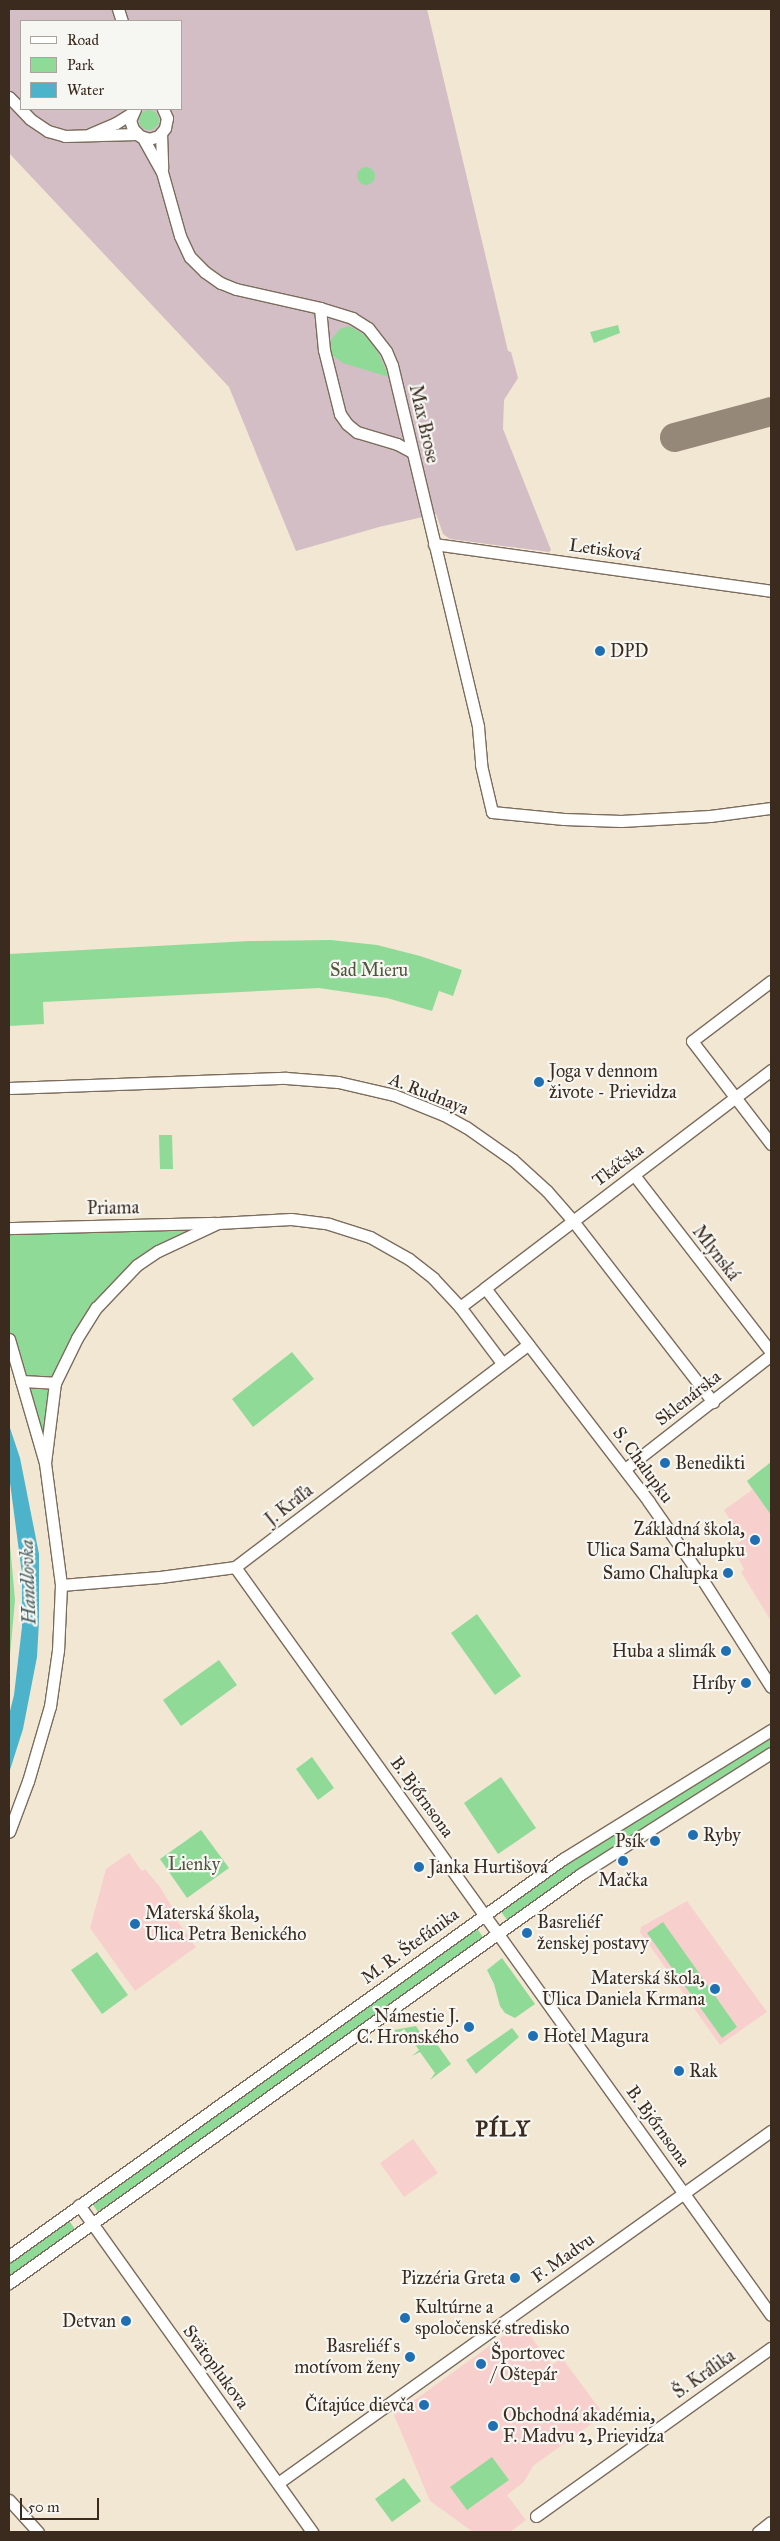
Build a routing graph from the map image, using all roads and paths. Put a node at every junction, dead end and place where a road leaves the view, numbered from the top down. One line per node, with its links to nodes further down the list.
1 (9, 97): 2 (street)
2 (20, 109)
3 (21, 110): 7 (street)
4 (162, 110): 6 (street, Max Brose)
5 (133, 111): 7 (street); 8 (street, Max Brose)
6 (161, 134): 8 (street); 9 (street, Max Brose)
7 (84, 136): 8 (street)
8 (140, 136): 9 (street, Max Brose)
9 (162, 172): 10 (street, Max Brose)
10 (320, 308): 11 (street, Max Brose); 11 (street)
11 (412, 452): 12 (street, Max Brose)
12 (434, 544): 13 (street, Letisková); 14 (street, Max Brose)
13 (771, 591)
14 (771, 808)
15 (771, 981): 18 (street)
16 (771, 1070): 18 (street, Tkáčska)
17 (9, 1088): 21 (street, A. Rudnaya)
18 (736, 1097): 19 (street); 20 (street, Tkáčska)
19 (771, 1144)
20 (634, 1175): 21 (street, Tkáčska); 28 (street, Mlynská)
21 (573, 1221): 24 (street, Tkáčska); 32 (street, A. Rudnaya)
22 (218, 1223): 23 (street, Priama); 25 (street, Priama); 31 (street)
23 (9, 1228)
24 (485, 1288): 25 (street); 27 (street, S. Chalupku)
25 (460, 1307): 29 (street)
26 (9, 1339): 30 (street)
27 (528, 1345): 29 (street); 34 (street, S. Chalupku)
28 (771, 1354): 32 (street, Sklenárska)
29 (502, 1363): 35 (street, J. Kráľa)
30 (21, 1381): 31 (street); 33 (street)
31 (55, 1383): 33 (street)
32 (713, 1402): 34 (street, Sklenárska)
33 (45, 1463): 36 (street)
34 (625, 1469): 37 (street, S. Chalupku)
35 (235, 1567): 36 (street, J. Kráľa); 41 (street, B. Bjőrnsona)
36 (61, 1585): 40 (street)
37 (771, 1687)
38 (771, 1730): 41 (street, M. R. Štefánika)
39 (771, 1753): 42 (street)
40 (9, 1832)
41 (484, 1914): 42 (street, B. Bjőrnsona); 45 (street, M. R. Štefánika)
42 (498, 1934): 44 (street, B. Bjőrnsona); 46 (street)
43 (771, 2131): 44 (street, F. Madvu)
44 (684, 2193): 49 (street, B. Bjőrnsona); 51 (street, F. Madvu)
45 (79, 2205): 46 (street); 47 (street, M. R. Štefánika)
46 (92, 2223): 48 (street); 51 (street, Svätoplukova)
47 (9, 2256)
48 (9, 2282)
49 (771, 2315)
50 (771, 2348): 53 (street, Š. Králika)
51 (278, 2484): 56 (street, Svätoplukova)
52 (9, 2500): 55 (street)
53 (536, 2516)
54 (771, 2522): 57 (street)
55 (38, 2532)
56 (312, 2532)
57 (758, 2532)

